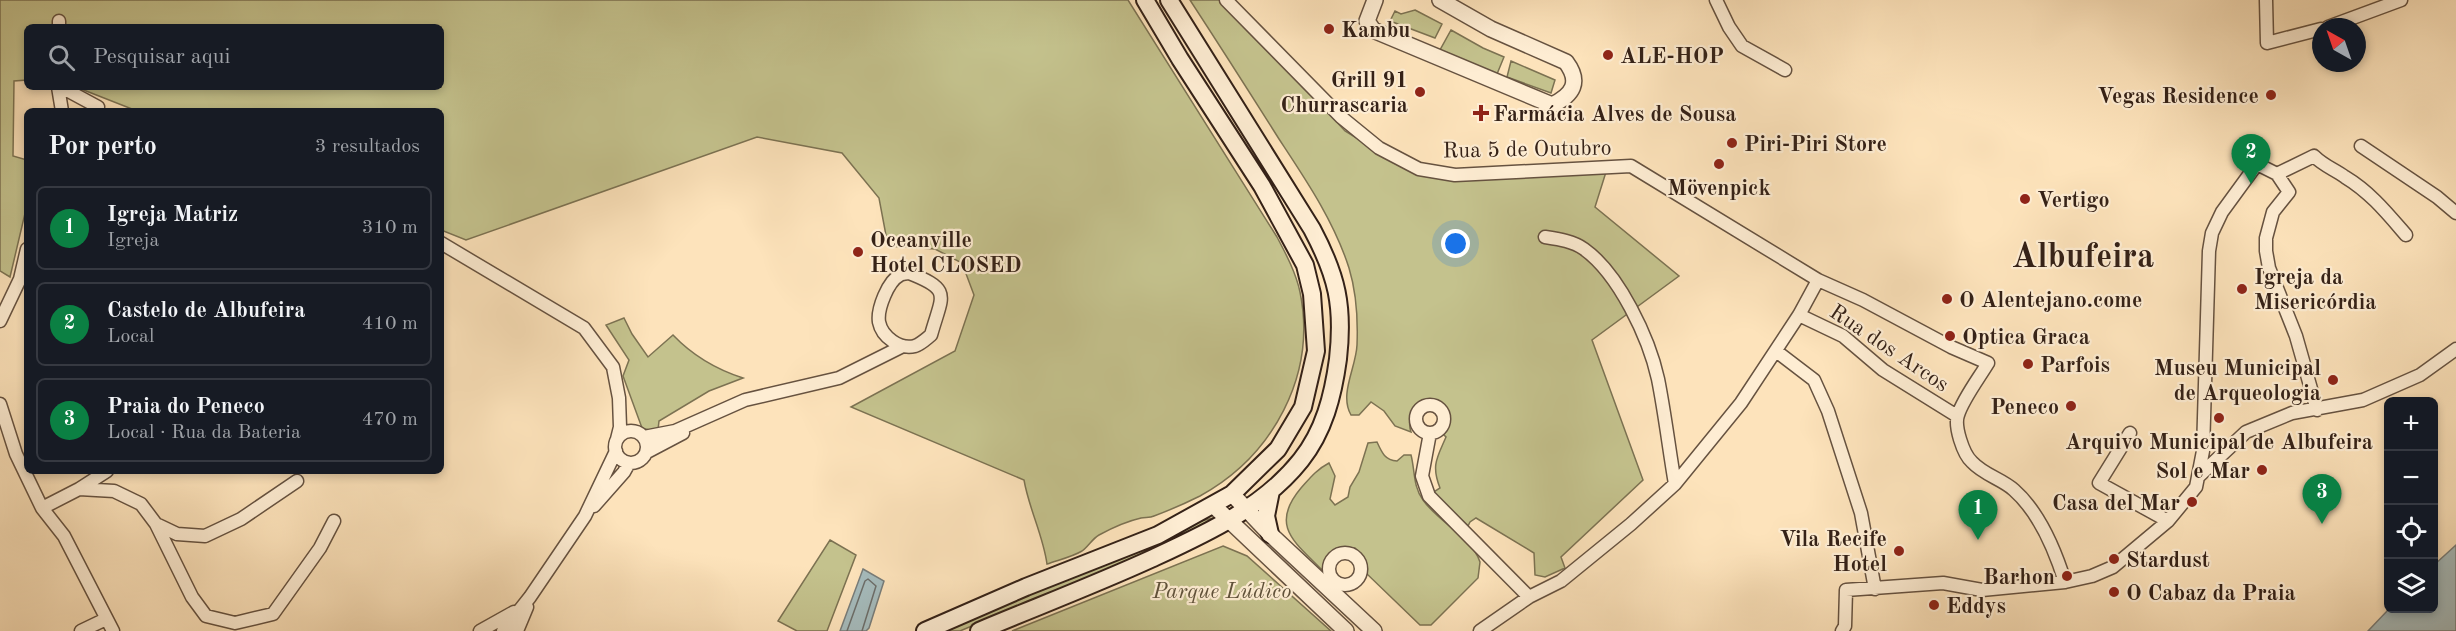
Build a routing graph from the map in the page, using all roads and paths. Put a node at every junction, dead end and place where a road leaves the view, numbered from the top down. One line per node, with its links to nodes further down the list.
1 (1146, 0): 50 (main road)
2 (1169, 0): 49 (main road)
3 (1226, 0): 23 (street, Rua 5 de Outubro)
4 (1375, 0): 5 (street)
5 (1440, 0)
6 (1716, 0): 11 (street)
7 (2266, 0): 10 (street)
8 (2401, 0): 9 (street)
9 (2352, 18)
10 (2312, 31)
11 (1785, 70)
12 (60, 90): 14 (street)
13 (65, 90): 15 (street)
14 (62, 108)
15 (94, 108)
16 (2361, 146): 18 (street)
17 (2277, 174): 19 (street); 34 (street); 46 (street)
18 (2456, 213)
19 (2406, 235)
20 (1545, 237): 47 (street)
21 (444, 245): 31 (street)
22 (24, 262): 25 (street)
23 (1818, 280): 24 (street); 35 (street, Rua 5 de Outubro)
24 (1799, 315): 29 (street); 35 (street, Rua dos Arcos)
25 (0, 321)
26 (883, 331): 27 (street); 27 (street); 30 (street)
27 (903, 346): 30 (street)
28 (2456, 349): 34 (street)
29 (1776, 351): 47 (street); 61 (street)
30 (874, 359): 32 (street)
31 (619, 398): 38 (street); 39 (street)
32 (745, 400): 38 (street); 40 (street)
33 (0, 404): 42 (street)
34 (2317, 410): 46 (street)
35 (1957, 416): 60 (street)
36 (1430, 433): 63 (street)
37 (2130, 433): 57 (street)
38 (642, 436): 39 (street); 40 (street)
39 (617, 445): 41 (street); 54 (street)
40 (647, 452): 41 (street)
41 (629, 463): 54 (street)
42 (24, 471)
43 (26, 474): 52 (street)
44 (102, 474): 48 (street)
45 (297, 481): 58 (street)
46 (2198, 481): 57 (street)
47 (1675, 484): 63 (street)
48 (79, 489): 52 (street); 58 (street)
49 (1271, 491): 53 (main road); 59 (main road)
50 (1232, 494): 51 (main road); 53 (street)
51 (1213, 505): 56 (street); 71 (main road)
52 (42, 508): 64 (street)
53 (1246, 510): 56 (main road); 59 (street)
54 (585, 516): 62 (street)
55 (334, 521): 58 (street)
56 (1228, 521): 72 (main road); 73 (street)
57 (2168, 521): 60 (street)
58 (156, 524)
59 (1270, 534): 74 (street)
60 (2065, 582): 61 (street)
61 (1875, 589): 76 (street)
62 (530, 597): 67 (street); 68 (street); 69 (street); 70 (street)
63 (1529, 597): 75 (street)
64 (106, 619): 65 (street); 66 (street)
65 (81, 631)
66 (113, 631)
67 (480, 631)
68 (503, 631)
69 (518, 631)
70 (526, 631)
71 (924, 631)
72 (979, 631)
73 (1346, 631)
74 (1374, 631)
75 (1480, 631)
76 (1842, 631)

